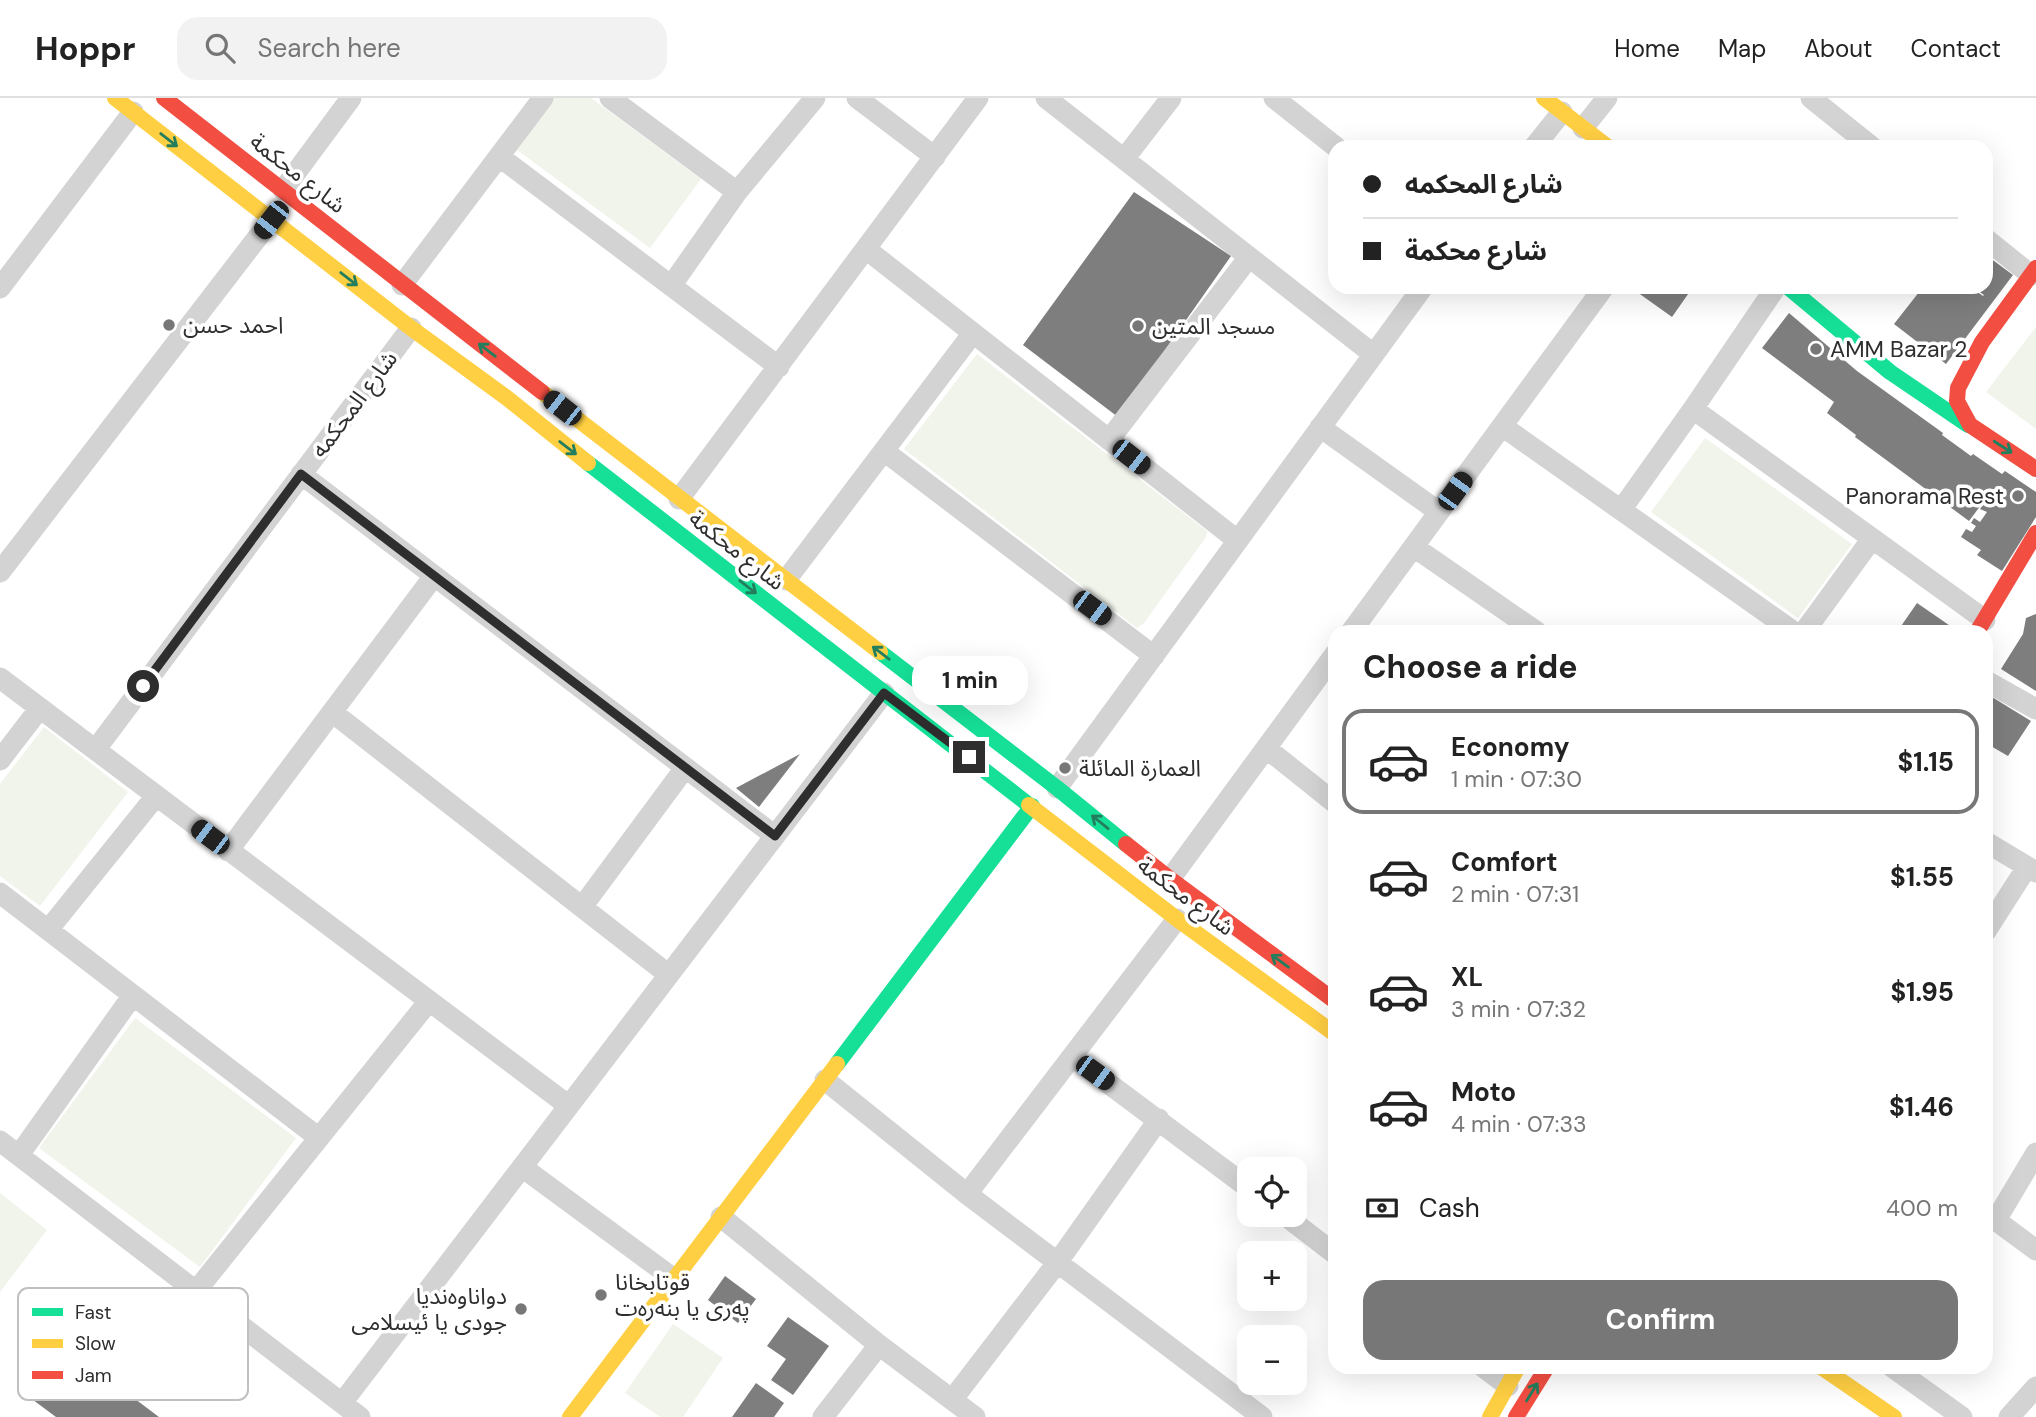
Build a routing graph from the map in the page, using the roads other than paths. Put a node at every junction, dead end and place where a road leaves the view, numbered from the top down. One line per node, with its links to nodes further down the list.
1 (115, 98): 15 (main road, شارع محكمة)
2 (164, 98): 25 (main road, شارع محكمة)
3 (351, 98): 25 (street)
4 (543, 98): 22 (street)
5 (610, 98): 26 (street)
6 (815, 98): 26 (street)
7 (857, 98): 23 (street)
8 (978, 98): 23 (street)
9 (1046, 98): 24 (street)
10 (1171, 98): 24 (street)
11 (1274, 98): 21 (street)
12 (1544, 98): 16 (main road)
13 (1606, 98): 17 (street)
14 (1811, 98): 20 (street)
15 (133, 111): 27 (main road, شارع محكمة, one-way to 27); 34 (street)
16 (1562, 112): 17 (main road); 18 (street)
17 (1583, 128): 19 (main road)
18 (1540, 140)
19 (1599, 140)
20 (1863, 140)
21 (1328, 141)
22 (499, 157): 32 (street); 33 (street)
23 (934, 157): 29 (street)
24 (1125, 159): 30 (street)
25 (283, 190): 32 (main road, شارع محكمة)
26 (737, 192): 33 (street)
27 (271, 220): 39 (main road, شارع محكمة, one-way to 39); 67 (street)
28 (1993, 244): 31 (street)
29 (866, 249): 41 (street); 44 (street)
30 (1249, 257): 42 (street); 55 (street)
31 (2033, 271): 40 (main road)
32 (402, 285): 46 (main road, شارع محكمة, one-way to 32)
33 (671, 286): 44 (street)
34 (0, 288)
35 (1418, 294): 42 (street)
36 (1599, 294): 52 (street)
37 (1771, 294): 50 (street)
38 (1796, 294): 45 (main road)
39 (411, 328): 48 (main road, شارع محكمة); 58 (street, شارع المحكمه)
40 (1992, 328): 43 (main road); 51 (main road)
41 (973, 333): 55 (street); 56 (street)
42 (1373, 354): 53 (street)
43 (1955, 358)
44 (779, 367): 59 (street)
45 (1890, 372): 47 (main road); 51 (main road)
46 (523, 377): 48 (main road); 49 (main road, شارع محكمة)
47 (1933, 378)
48 (507, 398): 54 (main road, شارع محكمة)
49 (562, 408): 54 (main road); 59 (main road, شارع محكمة)
50 (1693, 410): 60 (street); 64 (street)
51 (1969, 425): 57 (main road, one-way to 57)
52 (1502, 426): 60 (street); 61 (street)
53 (1320, 427): 61 (street); 63 (street)
54 (548, 432): 81 (main road, شارع محكمة, one-way to 81)
55 (1109, 440): 63 (street)
56 (884, 451): 69 (street); 77 (street)
57 (2036, 469)
58 (301, 474): 68 (street); 86 (street, شارع المحكمه)
59 (679, 499): 69 (main road, شارع محكمة)
60 (1621, 510): 72 (street)
61 (1439, 512): 65 (street)
62 (2036, 533): 75 (main road)
63 (1237, 540): 77 (street)
64 (1871, 540): 73 (street); 74 (street)
65 (1414, 547): 70 (street); 71 (street)
66 (2036, 555): 76 (main road)
67 (0, 572)
68 (434, 576): 84 (street); 88 (street)
69 (786, 580): 89 (main road, شارع محكمة, one-way to 69)
70 (1357, 625)
71 (1527, 625)
72 (1784, 625)
73 (1809, 625)
74 (1980, 625)
75 (1982, 625)
76 (1993, 632)
77 (1154, 656): 89 (street)
78 (1328, 664): 85 (street)
79 (0, 678): 82 (street)
80 (1993, 685): 83 (street)
81 (884, 693): 92 (main road, شارع محكمة); 93 (street)
82 (40, 708): 86 (street); 87 (street)
83 (2036, 709)
84 (332, 712): 95 (street); 99 (street)
85 (1266, 748): 91 (street); 97 (street)
86 (96, 749): 90 (street)
87 (0, 760)
88 (685, 768): 93 (street); 99 (street)
89 (1057, 788): 97 (main road, شارع محكمة, one-way to 89)
90 (156, 796): 95 (street); 102 (street)
91 (1328, 797)
92 (1032, 806): 100 (main road, شارع محكمة); 109 (main road)
93 (775, 836): 103 (street)
94 (1993, 846): 96 (street)
95 (228, 851): 106 (street)
96 (2032, 870): 101 (street)
97 (1170, 879): 105 (main road, شارع محكمة, one-way to 97)
98 (0, 893): 102 (street)
99 (582, 907): 103 (street)
100 (1177, 919): 107 (main road, شارع محكمة); 108 (street)
101 (1993, 922)
102 (48, 930): 104 (street)
103 (669, 975): 110 (street)
104 (133, 995): 112 (street); 115 (street)
105 (1328, 996)
106 (429, 1001): 110 (street); 112 (street)
107 (1328, 1029)
108 (1073, 1057): 111 (street); 118 (street)
109 (825, 1080): 118 (street); 120 (main road)
110 (569, 1106): 116 (street)
111 (1159, 1119): 117 (street); 125 (street)
112 (319, 1138): 128 (street)
113 (0, 1141): 115 (street)
114 (2036, 1153): 119 (street)
115 (19, 1155): 127 (street)
116 (522, 1167): 126 (street); 137 (street)
117 (1237, 1179)
118 (967, 1194): 125 (street)
119 (1993, 1213)
120 (721, 1217): 126 (main road); 130 (street)
121 (1993, 1218): 124 (street)
122 (1300, 1227): 123 (street)
123 (1328, 1249)
124 (2036, 1250)
125 (1057, 1263): 136 (street); 142 (street)
126 (674, 1279): 139 (main road)
127 (192, 1288)
128 (198, 1288)
129 (248, 1331): 137 (street)
130 (879, 1345): 136 (street); 140 (street)
131 (1543, 1374): 144 (main road, one-way to 131)
132 (1831, 1374): 145 (main road)
133 (1902, 1374): 146 (street)
134 (1513, 1376): 143 (main road)
135 (2036, 1387): 147 (street)
136 (952, 1400): 141 (street)
137 (342, 1403): 138 (street)
138 (360, 1417)
139 (570, 1417)
140 (824, 1417)
141 (975, 1417)
142 (1262, 1417)
143 (1490, 1417)
144 (1517, 1417)
145 (1894, 1417)
146 (1962, 1417)
147 (2010, 1417)

